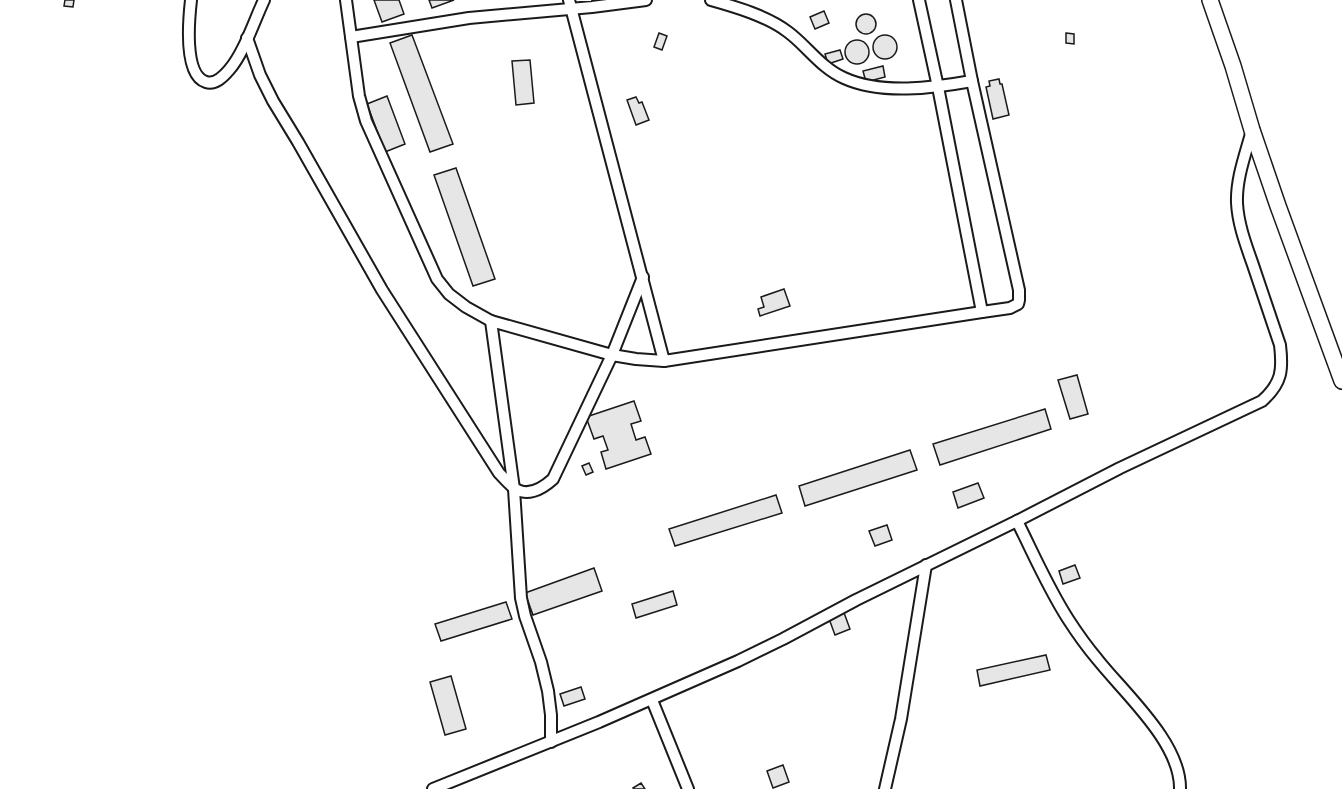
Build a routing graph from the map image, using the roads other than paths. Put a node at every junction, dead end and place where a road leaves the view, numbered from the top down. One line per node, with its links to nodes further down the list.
1 (191, 0): 11 (street)
2 (264, 0): 11 (street)
3 (346, 0): 10 (street)
4 (646, 0): 9 (street)
5 (711, 0): 13 (street)
6 (919, 0): 13 (street)
7 (956, 0): 12 (street)
8 (1210, 0): 14 (main road)
9 (570, 4): 10 (street); 15 (street)
10 (351, 37): 17 (street)
11 (247, 38): 21 (street)
12 (972, 81): 13 (street); 16 (street)
13 (938, 87): 16 (street)
14 (1252, 130): 20 (main road); 22 (street)
15 (643, 277): 18 (street); 19 (street)
16 (982, 312): 19 (street)
17 (491, 321): 18 (street); 21 (street)
18 (612, 355): 19 (street); 21 (street)
19 (664, 362)
20 (1342, 381)
21 (514, 489): 25 (street)
22 (1017, 521): 23 (street); 29 (street)
23 (926, 565): 24 (street); 28 (street)
24 (652, 700): 25 (street); 27 (street)
25 (551, 742): 26 (street)
26 (433, 789)
27 (688, 789)
28 (885, 789)
29 (1180, 789)

